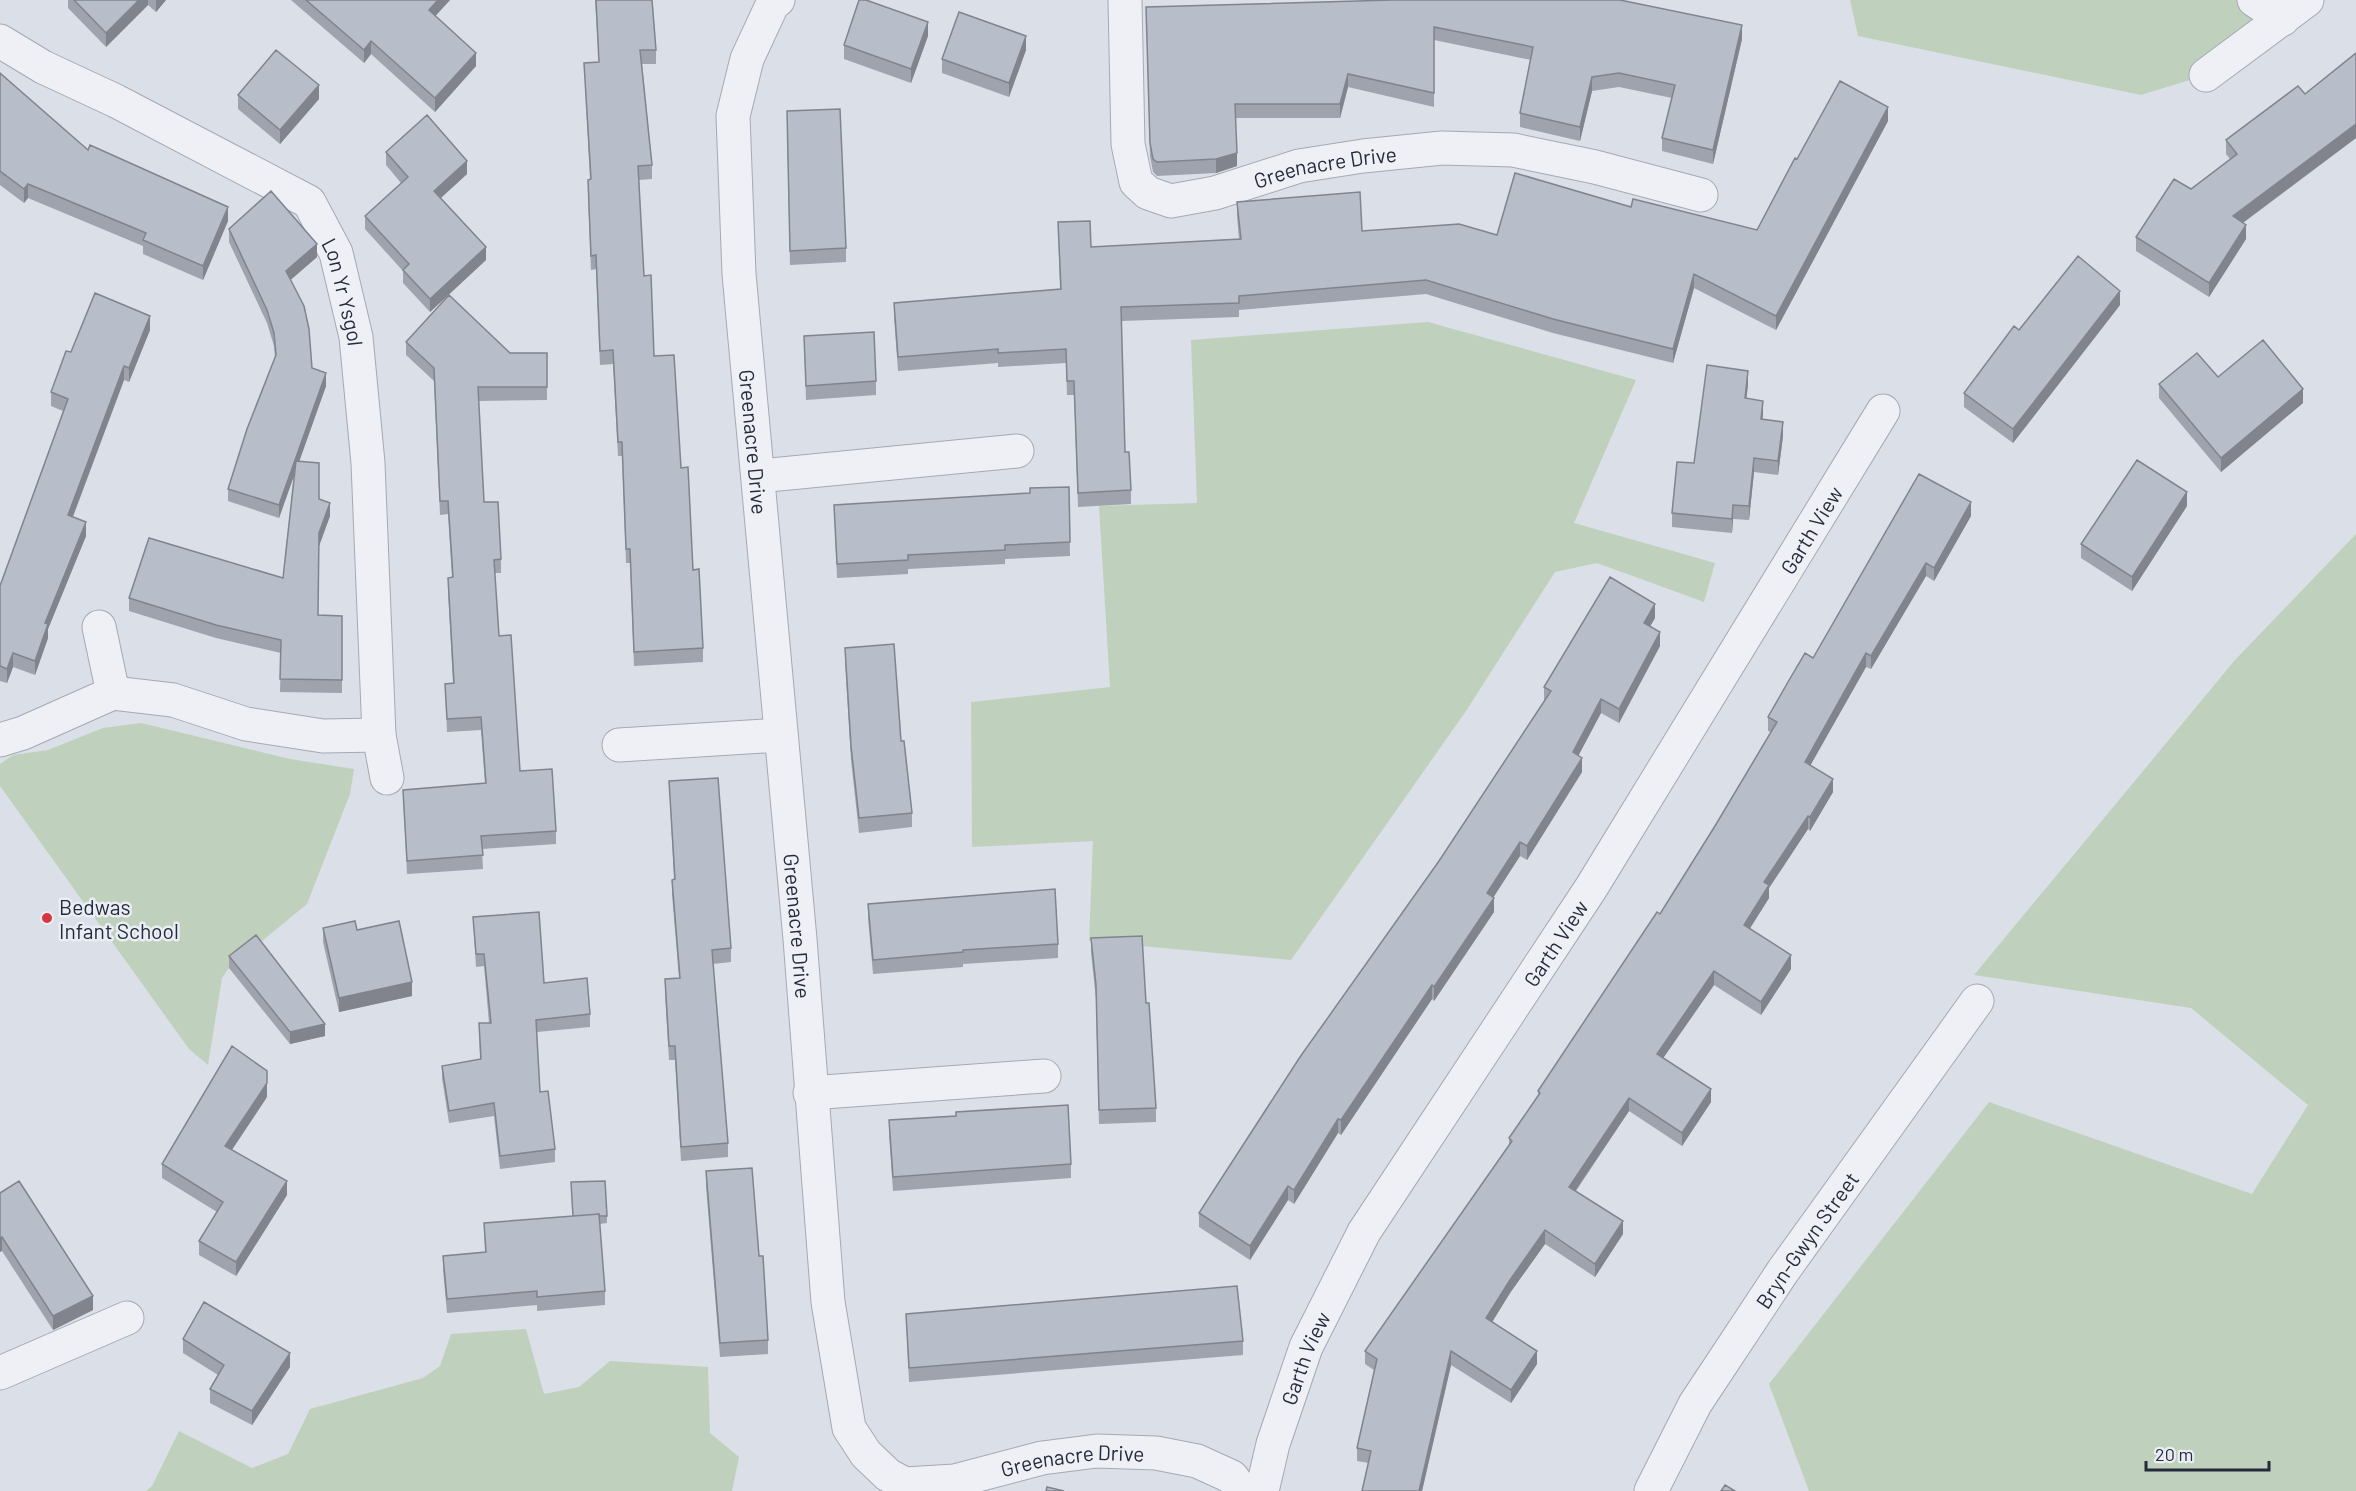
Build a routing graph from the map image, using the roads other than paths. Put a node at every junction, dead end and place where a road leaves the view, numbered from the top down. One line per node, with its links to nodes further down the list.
1 (778, 0): 10 (street, Greenacre Drive)
2 (1125, 0): 7 (street, Greenacre Drive)
3 (2254, 0): 4 (street)
4 (2295, 9): 6 (street)
5 (0, 41): 13 (street, Lon Yr Ysgol)
6 (2206, 75)
7 (1701, 195)
8 (1883, 411): 24 (street, Garth View)
9 (1017, 451): 10 (street)
10 (759, 476): 14 (street, Greenacre Drive)
11 (99, 627): 12 (street)
12 (113, 693): 13 (street); 15 (street)
13 (379, 735): 17 (street, Lon Yr Ysgol)
14 (781, 735): 16 (street); 20 (street, Greenacre Drive)
15 (0, 740)
16 (619, 745)
17 (387, 778)
18 (1977, 1001): 25 (street, Bryn-Gwyn Street)
19 (1044, 1076): 20 (street)
20 (810, 1093): 23 (street, Greenacre Drive)
21 (127, 1318): 22 (street)
22 (0, 1373)
23 (1242, 1491)
24 (1262, 1491)
25 (1651, 1491)

